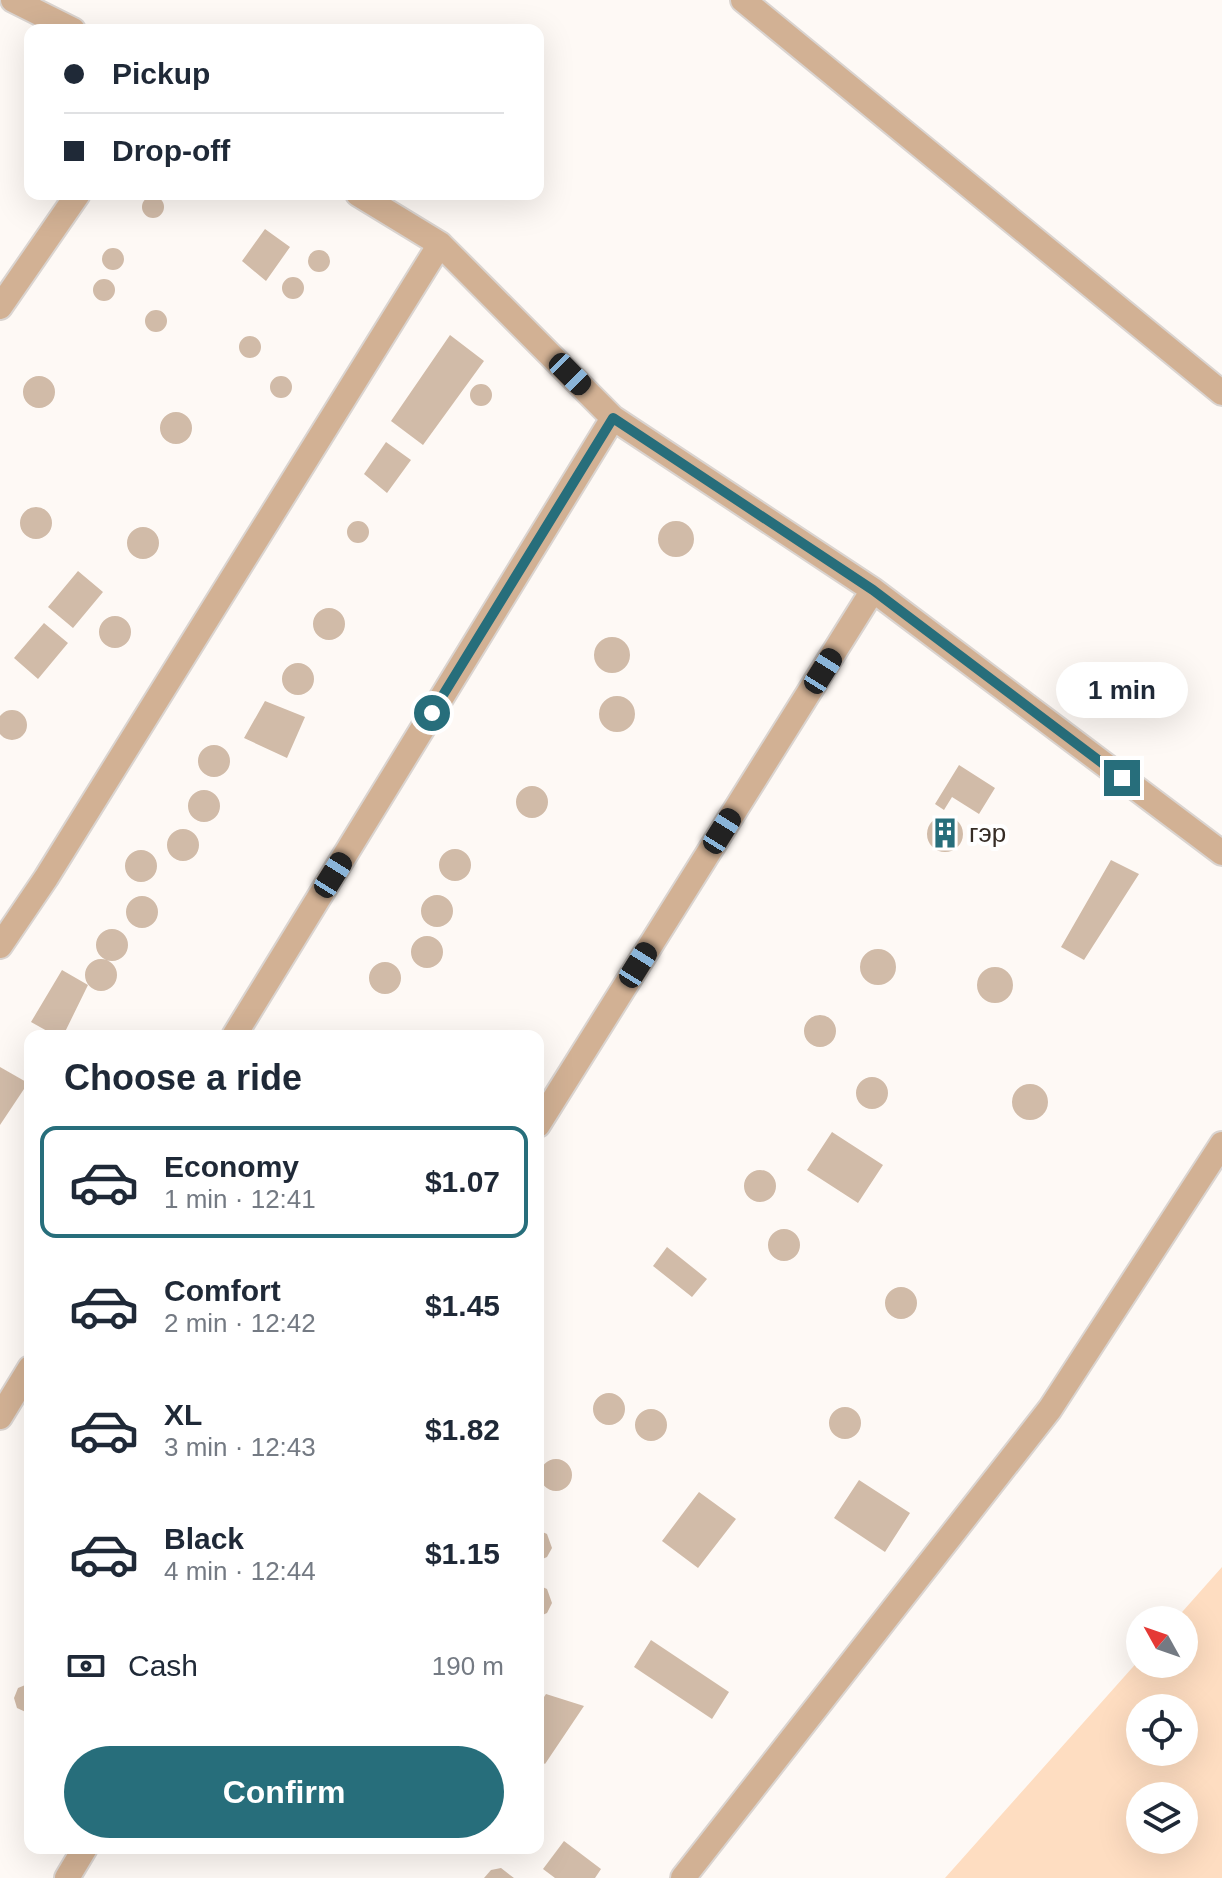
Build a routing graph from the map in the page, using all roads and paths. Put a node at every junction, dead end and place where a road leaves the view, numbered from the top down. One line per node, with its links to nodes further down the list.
1 (13, 0): 3 (street)
2 (743, 0): 8 (street)
3 (61, 24)
4 (74, 200): 7 (street)
5 (368, 200): 6 (street)
6 (440, 244): 9 (street); 12 (street)
7 (0, 307)
8 (1222, 393)
9 (613, 418): 10 (street); 13 (street)
10 (873, 590): 11 (street); 14 (street)
11 (1222, 853)
12 (0, 946)
13 (238, 1030)
14 (544, 1115)
15 (1222, 1144): 20 (street)
16 (24, 1378): 17 (street)
17 (0, 1417)
18 (81, 1854): 19 (street)
19 (67, 1878)
20 (683, 1878)

